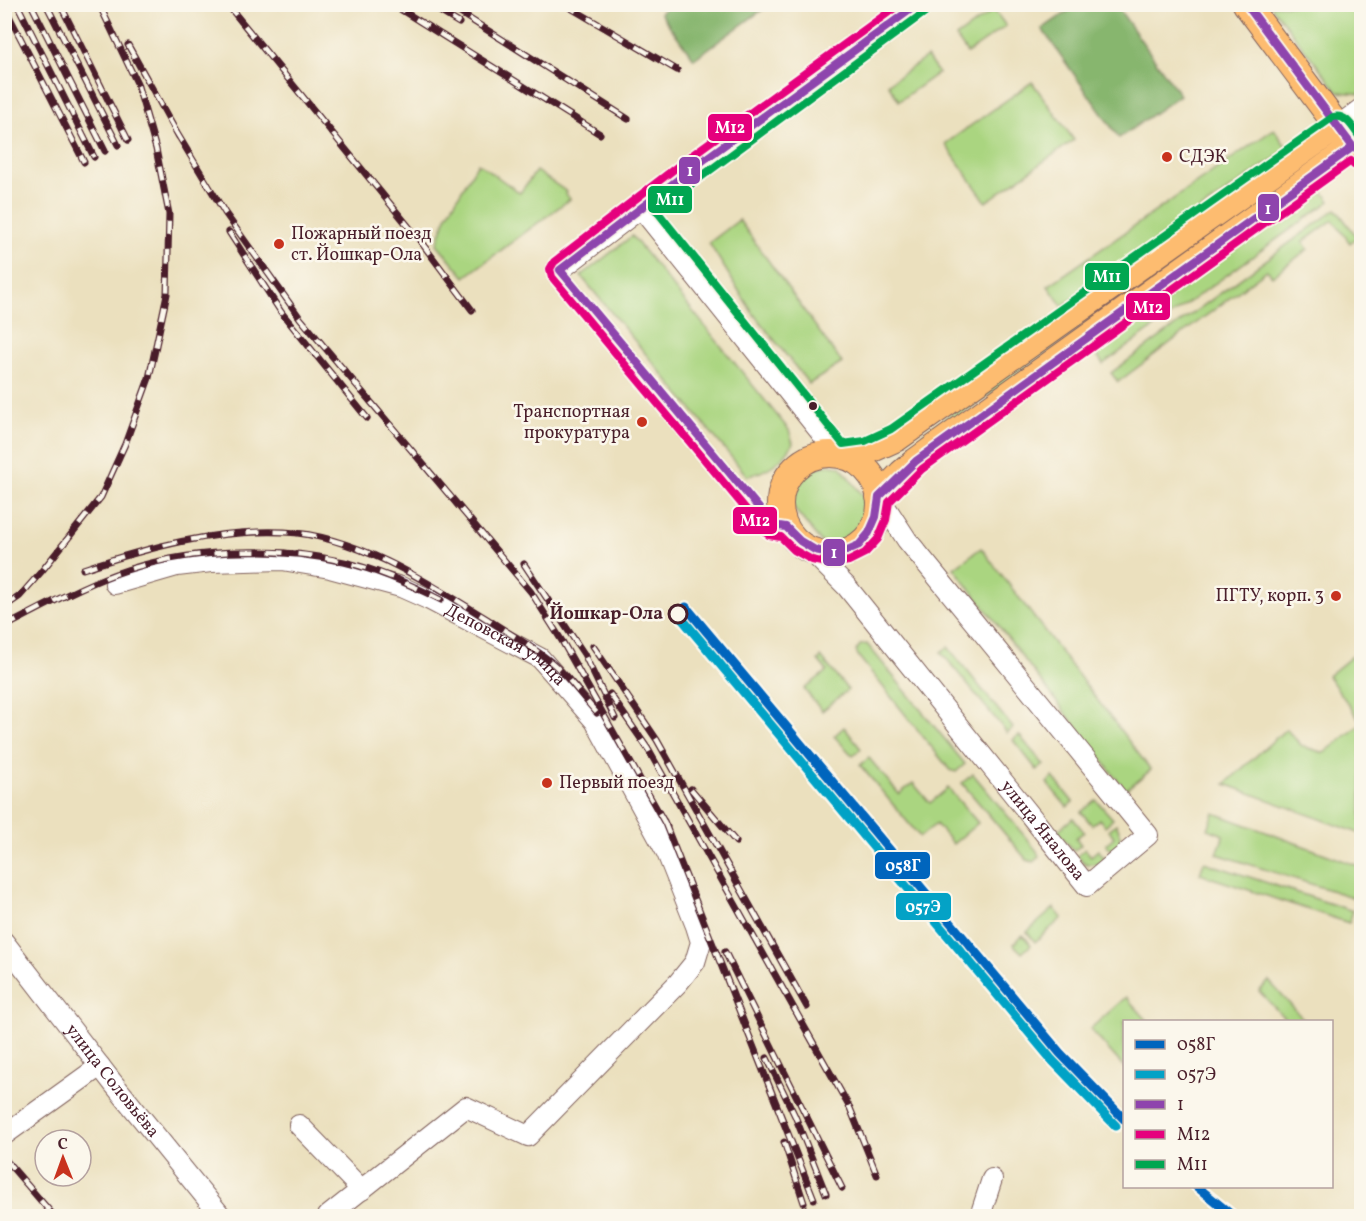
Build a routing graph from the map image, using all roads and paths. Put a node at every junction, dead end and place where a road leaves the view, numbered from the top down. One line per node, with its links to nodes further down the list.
1 (919, 4): 6 (street)
2 (1246, 4): 4 (main road)
3 (1362, 108): 4 (street)
4 (1338, 126): 5 (main road); 8 (main road)
5 (1359, 149): 9 (main road)
6 (641, 208): 7 (street); 8 (street)
7 (560, 270)
8 (843, 455): 9 (main road); 10 (main road)
9 (879, 497): 10 (main road); 10 (street, улица Яналова)
10 (808, 549)
11 (115, 584): 17 (street, Деповская улица)
12 (4, 942): 13 (street, улица Соловьёва)
13 (100, 1066): 15 (street); 18 (street, улица Соловьёва)
14 (299, 1125): 17 (street)
15 (4, 1135)
16 (992, 1179): 20 (street)
17 (362, 1190): 19 (street)
18 (221, 1216)
19 (328, 1216)
20 (980, 1216)

